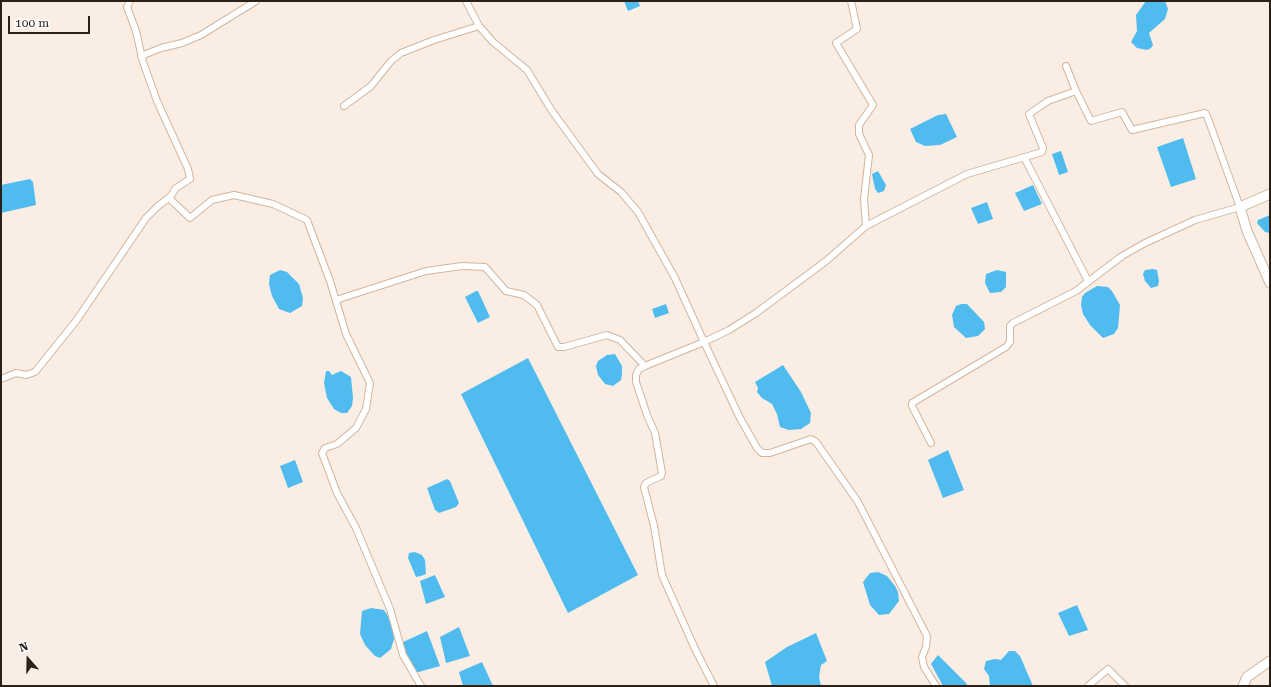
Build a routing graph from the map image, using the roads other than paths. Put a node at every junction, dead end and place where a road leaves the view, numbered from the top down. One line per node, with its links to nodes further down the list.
1 (130, 1): 6 (street)
2 (256, 1): 6 (street)
3 (466, 1): 5 (street)
4 (851, 1): 14 (street)
5 (479, 26): 9 (street); 18 (street)
6 (141, 56): 12 (street)
7 (1066, 66): 8 (street)
8 (1076, 91): 10 (street); 13 (street)
9 (344, 106)
10 (1024, 157): 14 (street); 15 (street)
11 (1270, 194): 13 (main road)
12 (169, 198): 17 (street); 20 (street)
13 (1240, 207): 15 (street); 16 (main road)
14 (866, 226): 18 (street)
15 (1088, 281): 21 (street)
16 (1270, 283)
17 (336, 300): 19 (street); 23 (street)
18 (704, 342): 19 (street); 25 (street)
19 (645, 366): 24 (street)
20 (1, 379)
21 (931, 442)
22 (1270, 661): 28 (main road)
23 (421, 686)
24 (714, 686)
25 (936, 686)
26 (1088, 686): 27 (street)
27 (1125, 686)
28 (1243, 686)

